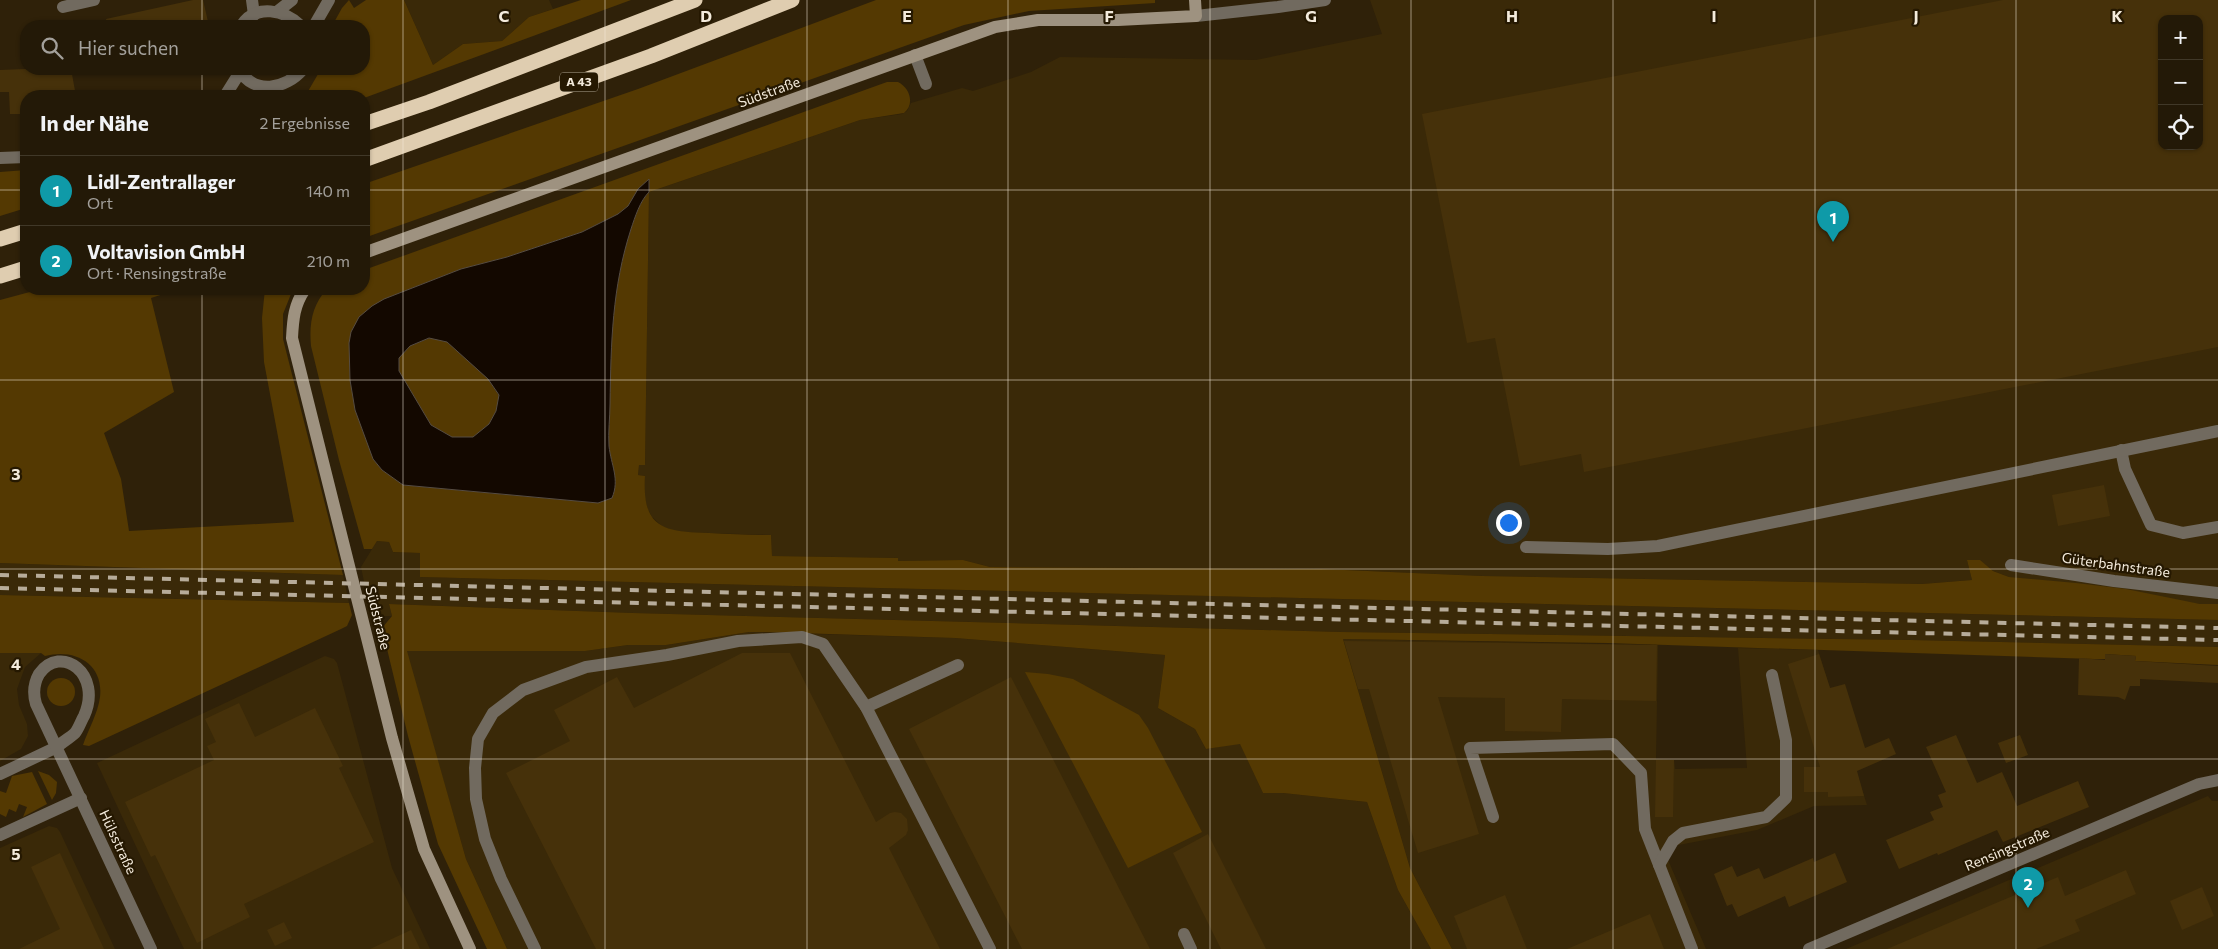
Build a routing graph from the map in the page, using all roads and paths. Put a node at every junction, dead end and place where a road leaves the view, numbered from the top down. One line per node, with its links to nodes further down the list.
1 (94, 0): 9 (street)
2 (252, 0): 11 (street)
3 (292, 0): 10 (street)
4 (329, 0): 15 (street)
5 (695, 0): 22 (highway, A 43)
6 (792, 0): 25 (highway, A 43)
7 (1196, 0): 12 (street)
8 (1325, 0): 12 (street, Südstraße)
9 (63, 7)
10 (278, 11): 11 (street); 14 (street)
11 (254, 14): 13 (street)
12 (1196, 16): 16 (street, Südstraße)
13 (248, 20)
14 (295, 20)
15 (317, 20)
16 (915, 55): 20 (street); 28 (street, Südstraße)
17 (237, 75): 21 (street)
18 (245, 75): 19 (street)
19 (298, 75)
20 (926, 84)
21 (228, 90)
22 (370, 122)
23 (20, 157): 24 (street)
24 (0, 158)
25 (370, 158)
26 (20, 233): 27 (highway)
27 (0, 239)
28 (370, 251)
29 (20, 270): 30 (highway)
30 (0, 276)
31 (301, 295): 50 (street, Südstraße)
32 (2218, 431): 33 (street)
33 (2121, 450): 34 (street); 35 (street)
34 (2218, 527)
35 (1526, 547)
36 (2011, 565): 37 (street, Güterbahnstraße)
37 (2218, 593)
38 (958, 664): 40 (street)
39 (1772, 675): 47 (street)
40 (866, 707): 51 (street); 52 (street)
41 (57, 747): 41 (street, Hülsstraße); 42 (street); 44 (street, Hülsstraße)
42 (0, 774)
43 (2218, 780): 55 (street, Rensingstraße)
44 (81, 798): 46 (street); 49 (street, Hülsstraße)
45 (1493, 817): 47 (street)
46 (0, 835)
47 (1659, 865): 54 (street)
48 (1184, 934): 53 (street)
49 (151, 949)
50 (470, 949)
51 (535, 949)
52 (990, 949)
53 (1191, 949)
54 (1692, 949)
55 (1809, 949)

